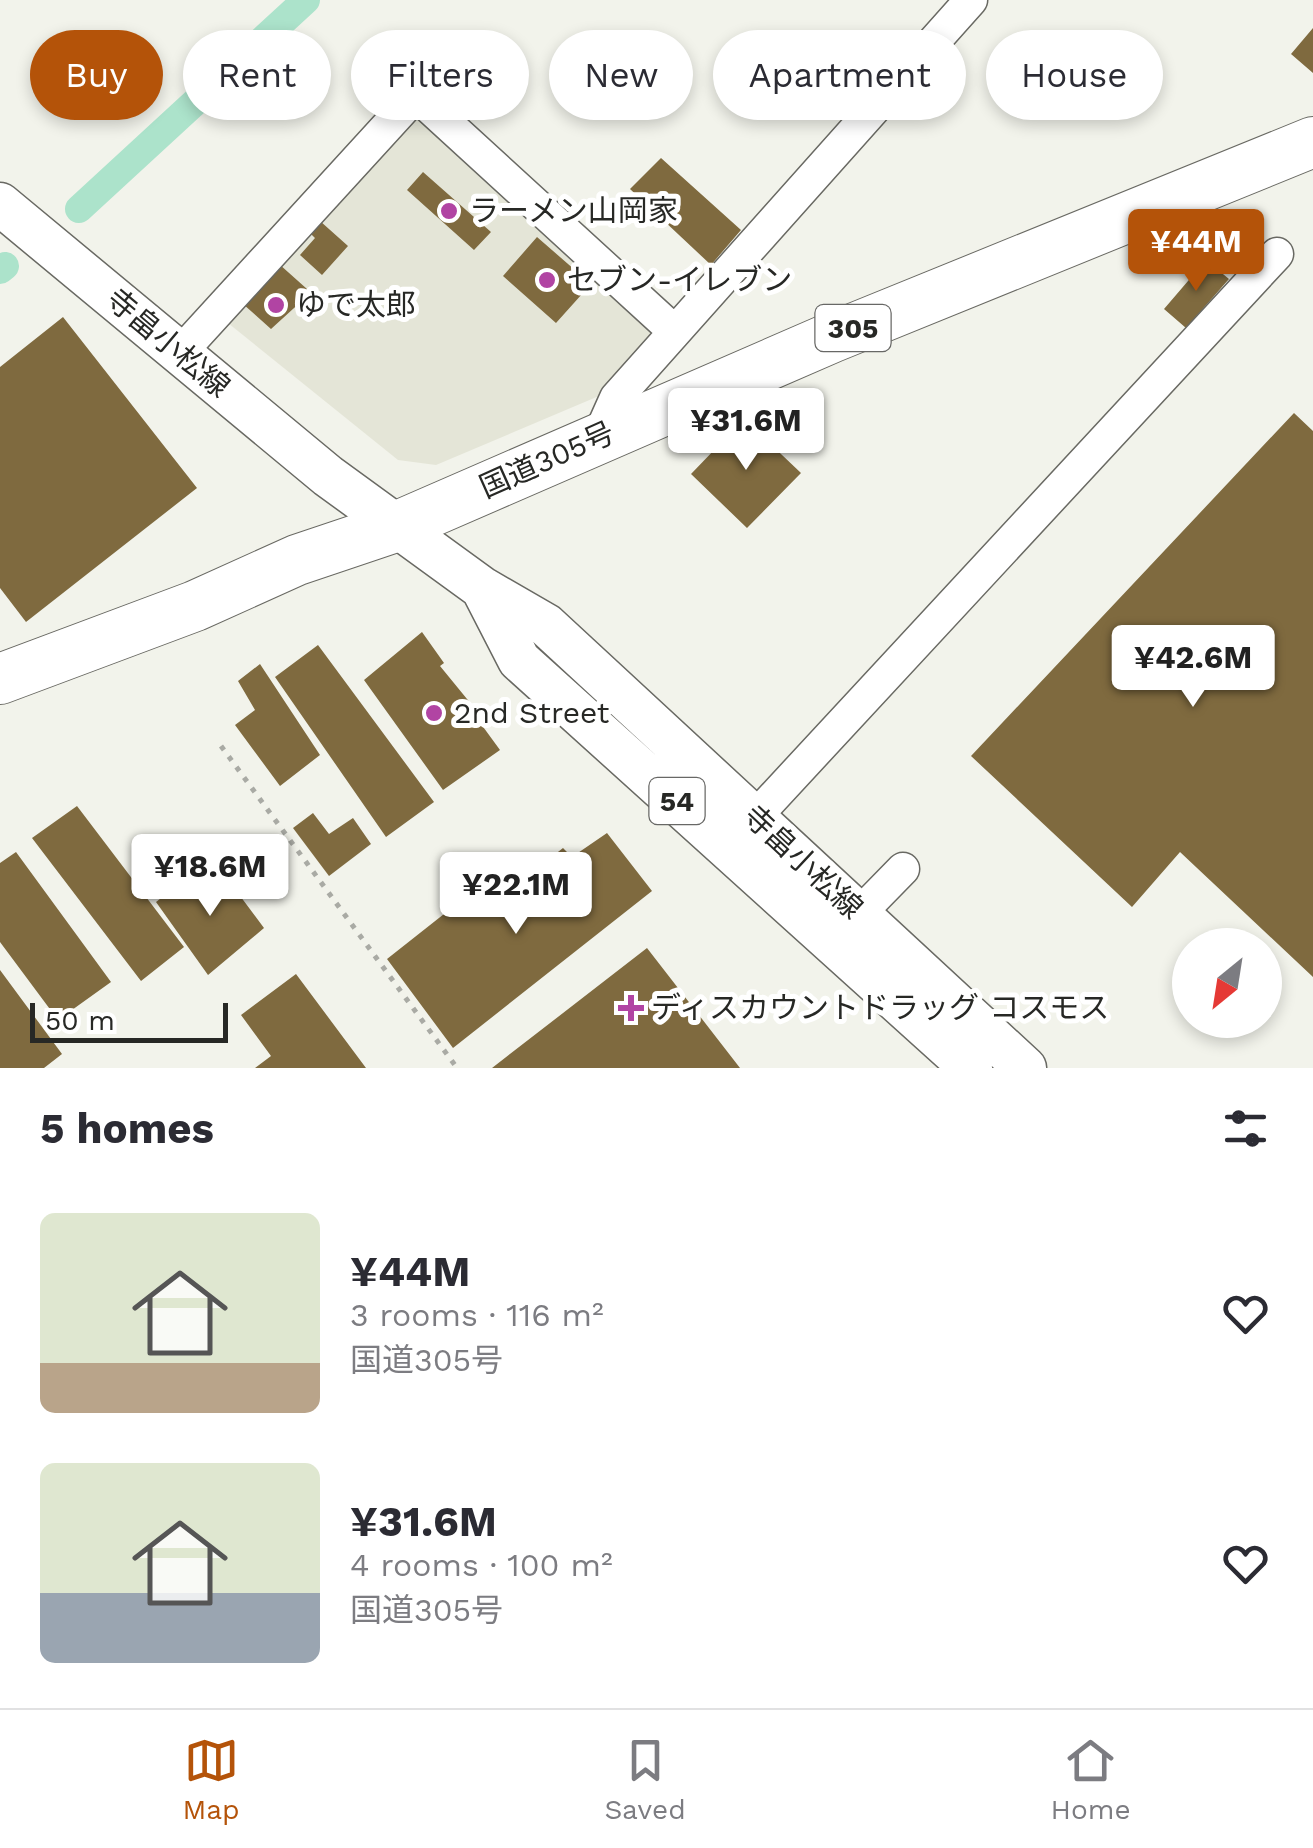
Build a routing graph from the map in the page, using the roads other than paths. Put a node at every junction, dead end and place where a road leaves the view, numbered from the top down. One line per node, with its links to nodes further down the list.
1 (971, 0): 5 (street)
2 (1313, 142): 7 (highway, 国道305号 / 305)
3 (0, 204): 6 (main road, 寺畠小松線 / 54)
4 (1277, 254): 11 (street)
5 (674, 331): 6 (street); 7 (street)
6 (180, 353): 8 (main road, 寺畠小松線 / 54)
7 (600, 436): 8 (highway, 国道305号 / 305)
8 (398, 526): 9 (main road, 寺畠小松線 / 54); 10 (highway, 国道305号 / 305)
9 (482, 588): 11 (main road, 寺畠小松線 / 54); 14 (main road, 寺畠小松線 / 54)
10 (0, 679)
11 (755, 817): 13 (main road, 寺畠小松線 / 54)
12 (903, 868): 13 (street)
13 (859, 914): 15 (main road, 寺畠小松線 / 54)
14 (971, 1068)
15 (1025, 1068)

